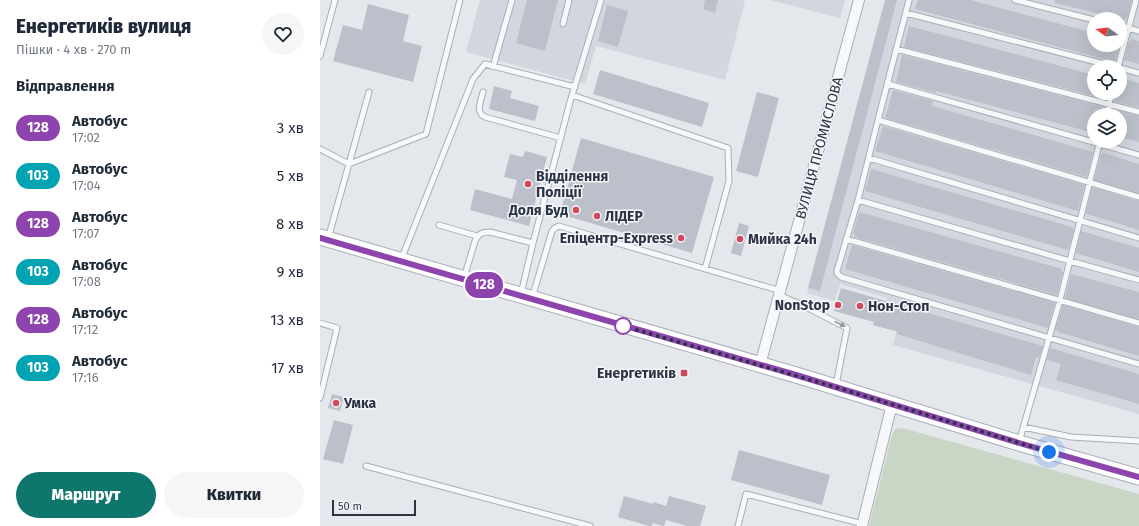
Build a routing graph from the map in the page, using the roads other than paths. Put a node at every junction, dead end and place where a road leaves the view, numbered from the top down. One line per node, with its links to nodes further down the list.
1 (335, 0): 16 (lane)
2 (460, 0): 39 (lane)
3 (512, 0): 19 (lane)
4 (569, 0): 12 (lane)
5 (600, 0): 23 (lane)
6 (859, 0): 55 (street, ВУЛИЦЯ ПРОМИСЛОВА)
7 (909, 0): 10 (lane)
8 (1015, 0): 11 (lane)
9 (1136, 0): 13 (lane)
10 (906, 13): 15 (lane); 17 (lane)
11 (1087, 18)
12 (563, 24)
13 (1129, 28): 14 (lane); 18 (lane)
14 (1139, 31)
15 (896, 49): 22 (lane); 28 (lane)
16 (320, 56)
17 (1091, 60)
18 (1120, 60)
19 (493, 67): 23 (lane); 50 (lane)
20 (1127, 70): 21 (lane)
21 (1139, 73)
22 (888, 84): 31 (lane); 33 (lane)
23 (575, 87): 26 (lane)
24 (369, 92): 39 (lane)
25 (483, 92): 32 (lane)
26 (572, 95): 32 (lane); 52 (lane)
27 (1110, 100): 28 (lane)
28 (1109, 104): 29 (lane); 30 (lane)
29 (1108, 108)
30 (1139, 112)
31 (878, 120): 38 (lane); 40 (lane)
32 (561, 138): 49 (lane)
33 (1087, 139)
34 (1098, 148): 40 (lane)
35 (1117, 148): 37 (lane)
36 (320, 149): 39 (lane)
37 (1139, 155)
38 (869, 158): 42 (lane); 43 (lane)
39 (349, 164): 46 (lane)
40 (1090, 183): 41 (lane); 43 (lane)
41 (1139, 197)
42 (858, 200): 48 (lane); 51 (lane)
43 (1080, 221): 47 (lane); 51 (lane)
44 (438, 225): 45 (lane)
45 (477, 236): 49 (lane); 53 (lane)
46 (324, 238): 50 (main road)
47 (1139, 238)
48 (846, 239): 57 (lane); 60 (lane)
49 (533, 243): 56 (lane)
50 (401, 261): 53 (main road)
51 (1070, 261): 54 (lane); 57 (lane)
52 (704, 269): 55 (lane); 56 (lane)
53 (464, 279): 56 (main road)
54 (1139, 280)
55 (780, 293): 62 (street, ВУЛИЦЯ ПРОМИСЛОВА); 63 (lane, one-way to 63)
56 (526, 298): 62 (main road)
57 (1060, 300): 59 (lane); 60 (lane)
58 (320, 323): 64 (lane)
59 (1139, 323)
60 (1049, 338): 61 (lane); 66 (lane)
61 (1139, 364)
62 (760, 365): 63 (main road)
63 (835, 387): 65 (main road)
64 (320, 398)
65 (892, 404): 68 (main road); 71 (street)
66 (1023, 427): 67 (lane); 68 (lane)
67 (1139, 441)
68 (1019, 443): 70 (main road)
69 (366, 466): 72 (lane)
70 (1139, 477)
71 (862, 525): 73 (lane)
72 (590, 526)
73 (738, 526)

